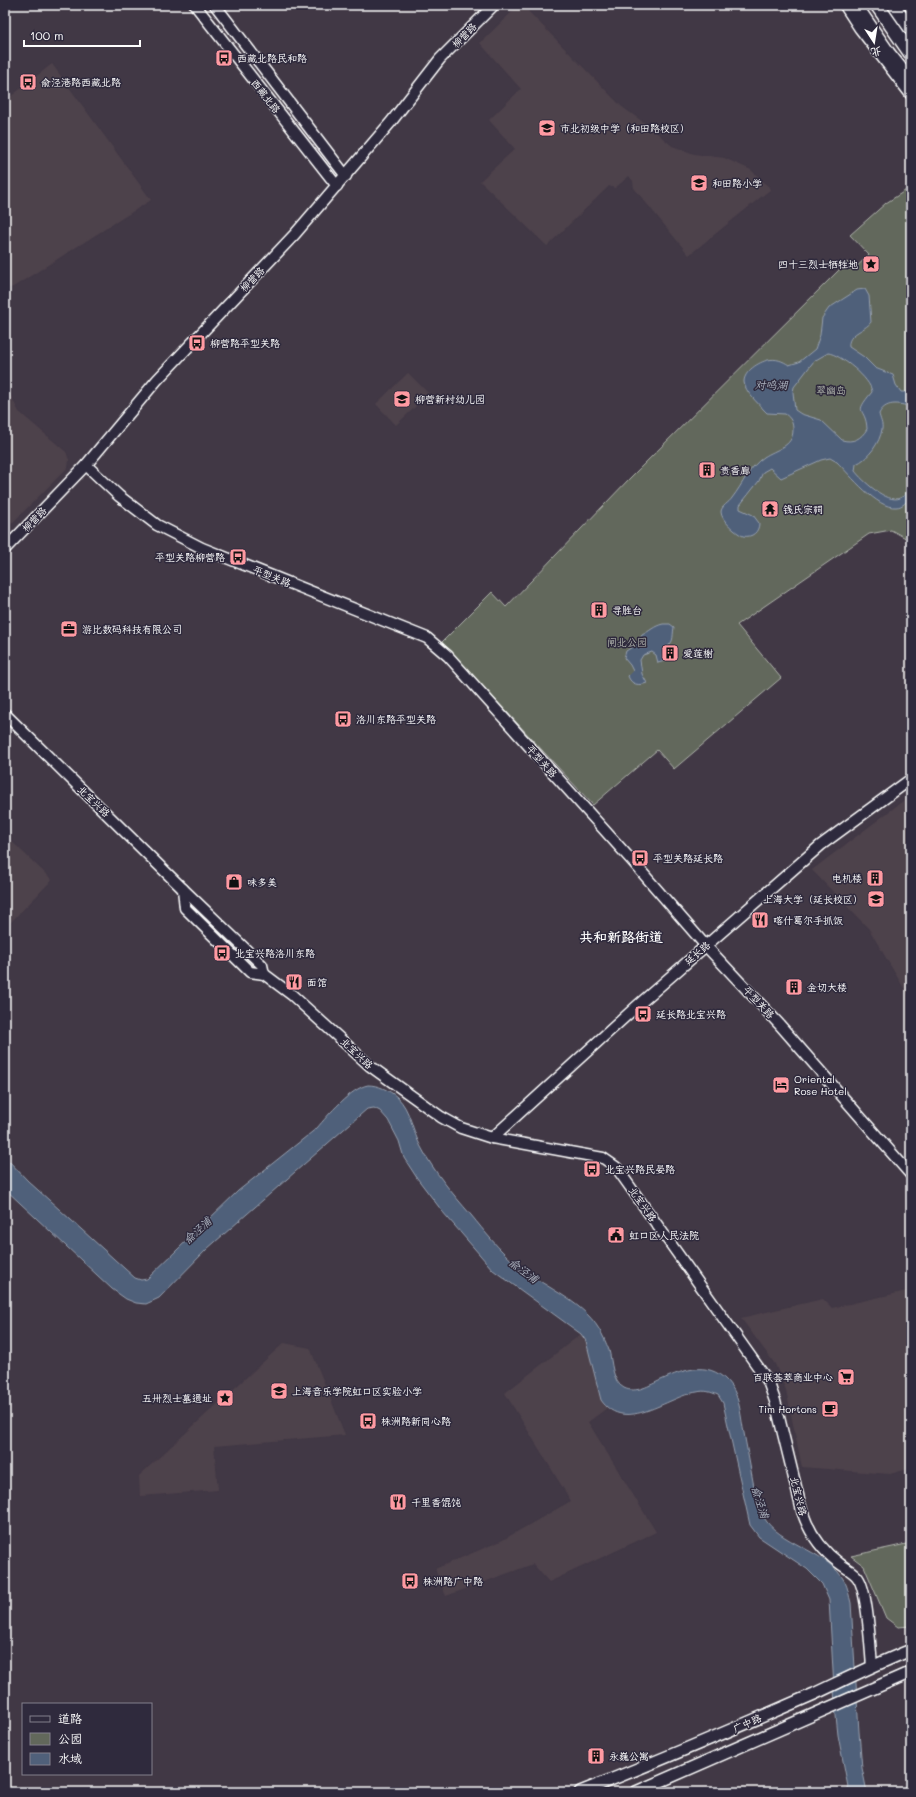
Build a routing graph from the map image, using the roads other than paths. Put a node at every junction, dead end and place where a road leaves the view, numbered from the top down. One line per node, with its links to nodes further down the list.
1 (195, 5): 15 (street, 西藏北路)
2 (215, 5): 14 (street, 西藏北路)
3 (494, 5): 14 (street, 柳营路)
4 (845, 5): 13 (main road)
5 (855, 5): 12 (highway)
6 (877, 5): 11 (highway, bridge)
7 (884, 5): 10 (main road)
8 (892, 5): 10 (highway)
9 (897, 5): 10 (main road)
10 (911, 29)
11 (911, 54)
12 (911, 82)
13 (911, 94)
14 (346, 176): 15 (street, 柳营路)
15 (337, 186): 16 (street, 柳营路)
16 (86, 465): 17 (street, 柳营路); 20 (street, 平型关路)
17 (5, 549)
18 (5, 714): 21 (street, 北宝兴路)
19 (911, 779): 20 (street, 延长路)
20 (705, 945): 21 (street, 延长路); 22 (street, 平型关路)
21 (492, 1138): 24 (street, 北宝兴路)
22 (911, 1175)
23 (911, 1650): 24 (main road, 广中路)
24 (872, 1666): 26 (main road, 广中路)
25 (911, 1672): 27 (main road, 广中路)
26 (580, 1792)
27 (636, 1792)

